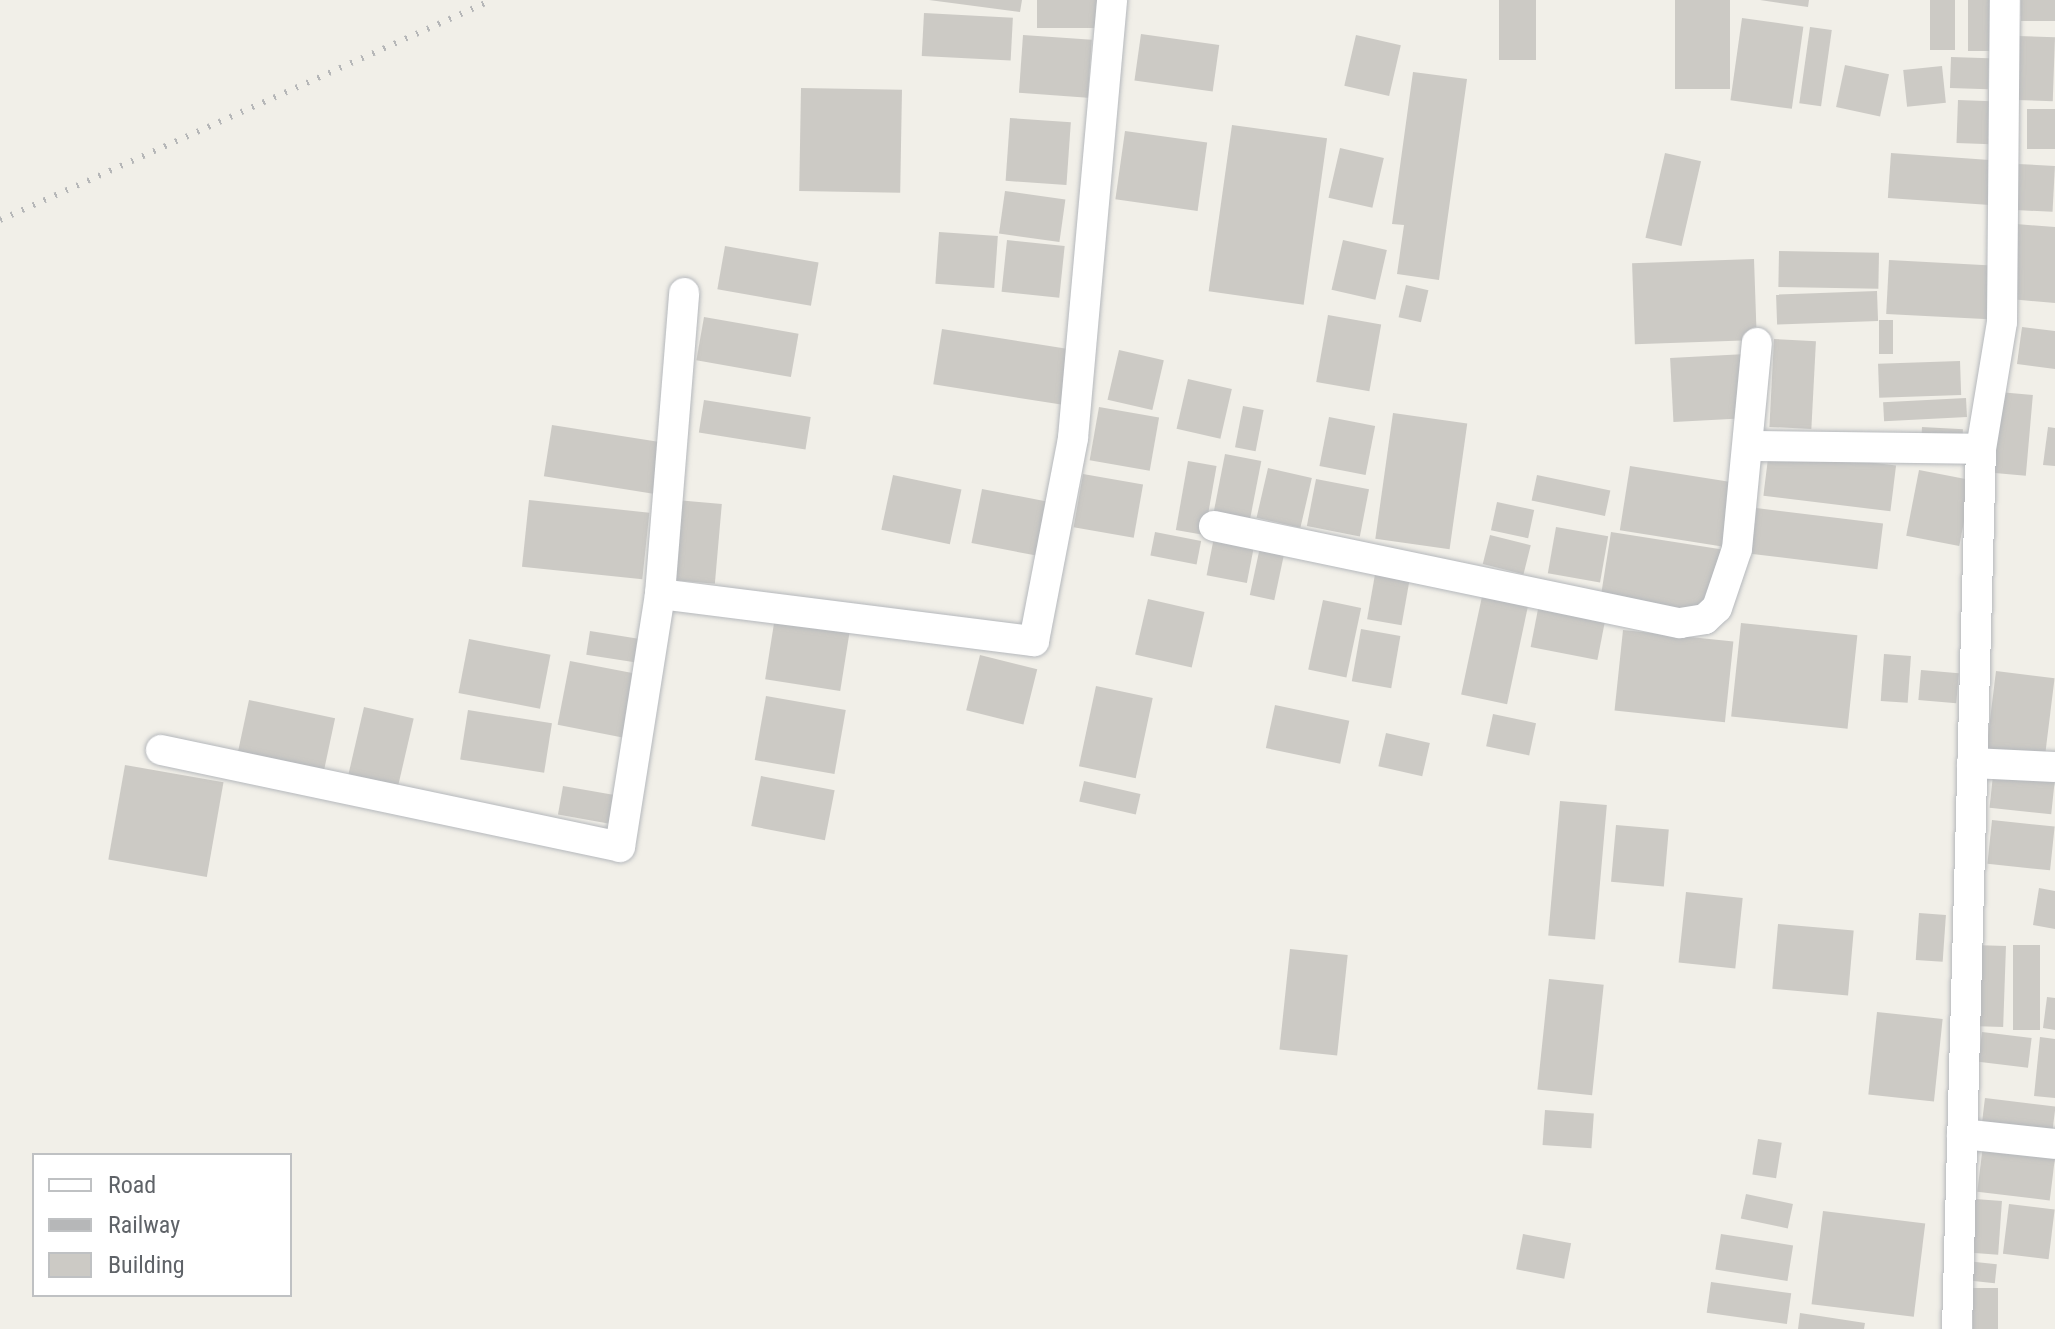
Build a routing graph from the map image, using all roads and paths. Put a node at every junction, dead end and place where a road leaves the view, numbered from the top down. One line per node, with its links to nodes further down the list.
1 (1112, 0): 8 (street)
2 (2005, 0): 6 (street)
3 (684, 293): 8 (street)
4 (1757, 343): 5 (street)
5 (1751, 446): 6 (street); 7 (street)
6 (1981, 449): 10 (street)
7 (1214, 526)
8 (660, 594): 9 (street)
9 (161, 750)
10 (1972, 763): 11 (street); 12 (street)
11 (2055, 767)
12 (1962, 1134): 13 (street); 14 (street)
13 (2055, 1144)
14 (1957, 1329)

